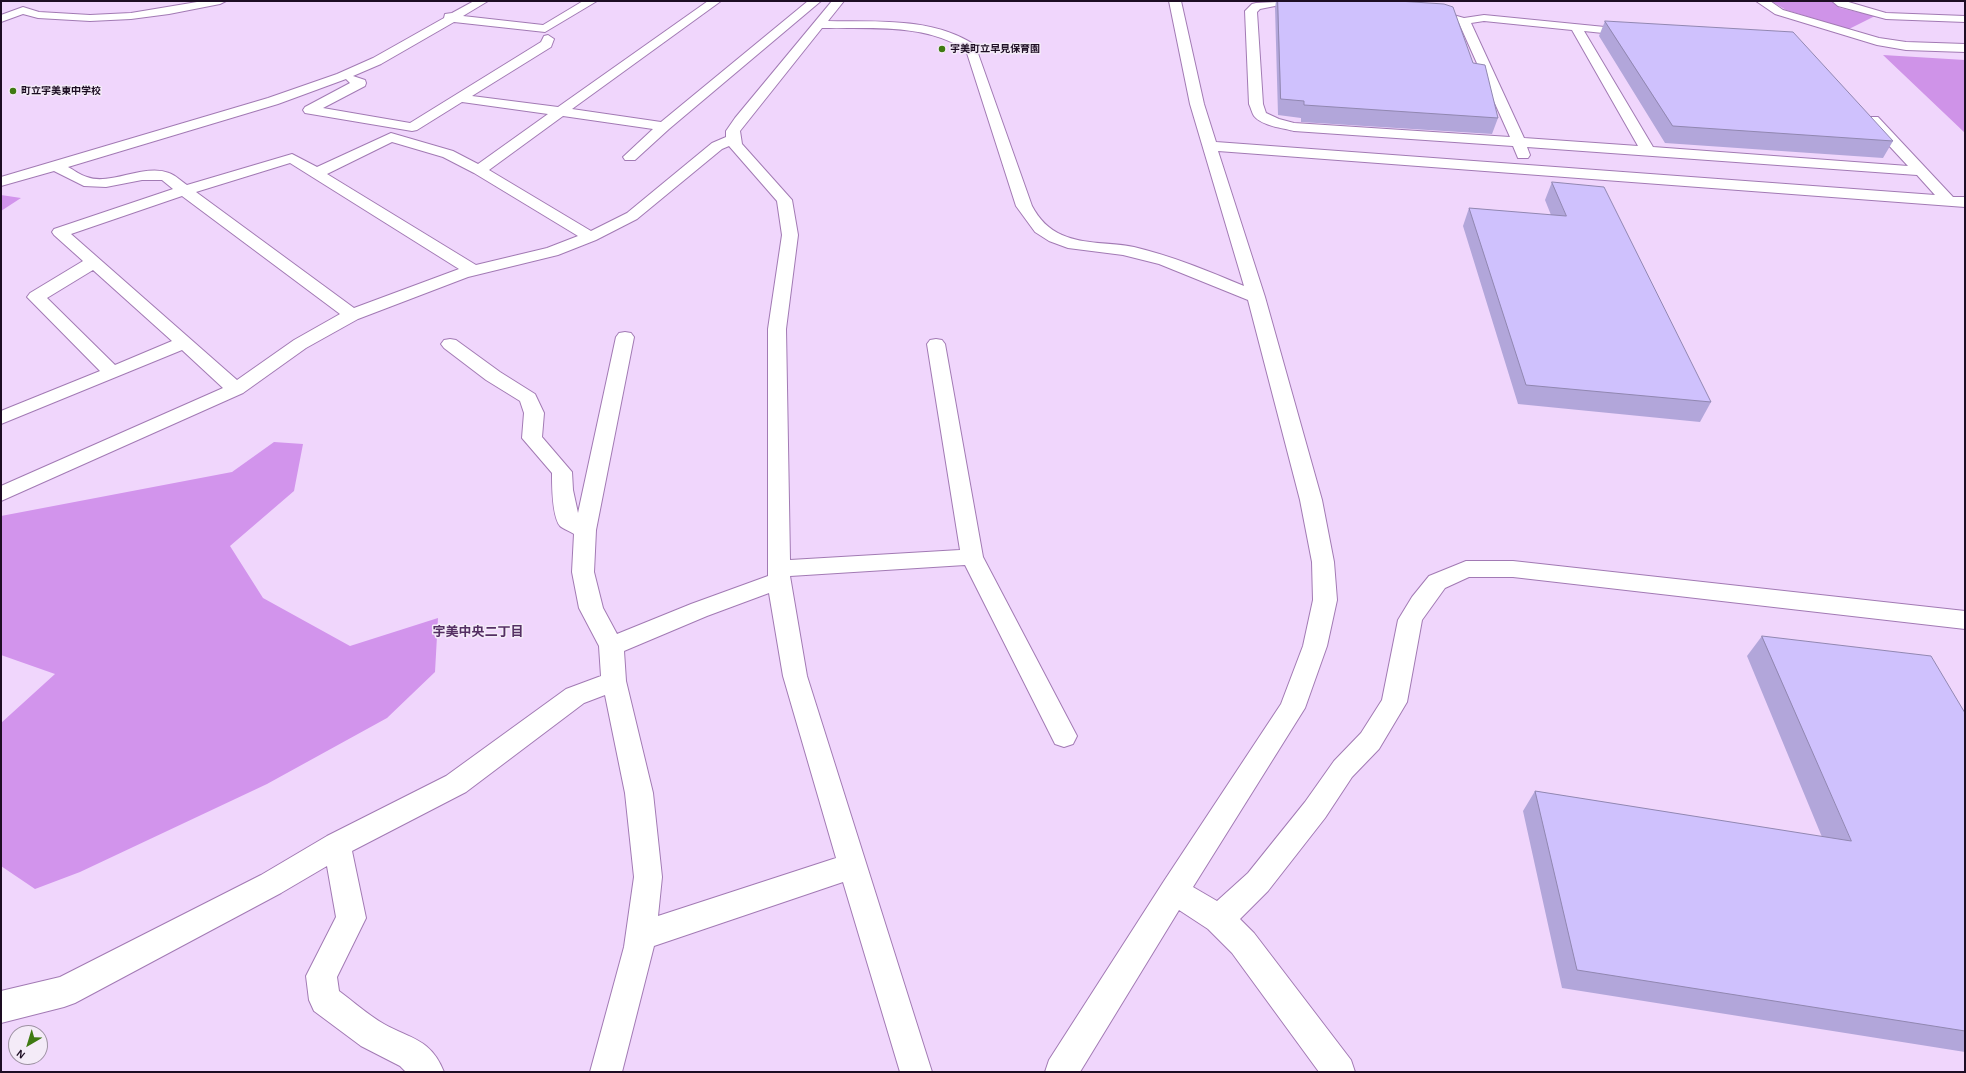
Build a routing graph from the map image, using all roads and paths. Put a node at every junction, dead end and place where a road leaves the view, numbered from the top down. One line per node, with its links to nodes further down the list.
1 (220, 1): 12 (street)
2 (482, 1): 14 (street)
3 (591, 1): 14 (street)
4 (715, 1): 25 (street)
5 (815, 1): 27 (street)
6 (838, 1): 18 (street)
7 (1175, 1): 30 (street)
8 (1762, 1): 22 (street)
9 (1838, 1): 15 (street)
10 (49, 3): 12 (street)
11 (453, 4): 14 (street)
12 (22, 10): 13 (street); 16 (street)
13 (1, 12)
14 (452, 18): 23 (street)
15 (1965, 19)
16 (1, 20)
17 (1464, 21): 19 (street); 29 (street); 29 (street)
18 (820, 24): 28 (street); 45 (street)
19 (1576, 27): 20 (street); 31 (street)
20 (1642, 33)
21 (548, 39): 24 (street)
22 (1965, 48)
23 (341, 77): 24 (street); 33 (street)
24 (460, 98): 25 (street)
25 (561, 111): 27 (street); 34 (street)
26 (1866, 112): 36 (street)
27 (664, 126): 32 (street)
28 (733, 140): 42 (street); 57 (street)
29 (1519, 142): 31 (street); 35 (street)
30 (1211, 146): 35 (street); 45 (street)
31 (1648, 152): 36 (street)
32 (630, 157)
33 (55, 165): 38 (street); 39 (street)
34 (480, 170): 37 (street); 42 (street)
35 (1527, 170): 40 (street)
36 (1921, 171): 40 (street)
37 (317, 173): 39 (street); 44 (street)
38 (1, 182)
39 (186, 190): 43 (street); 46 (street)
40 (1949, 201): 41 (street)
41 (1965, 202)
42 (590, 237): 44 (street)
43 (94, 262): 48 (street); 51 (street)
44 (474, 271): 46 (street)
45 (1256, 297): 64 (street)
46 (352, 315): 52 (street)
47 (625, 337): 55 (street)
48 (184, 343): 51 (street); 52 (street)
49 (450, 344): 55 (street)
50 (936, 344): 56 (street)
51 (112, 372): 53 (street)
52 (236, 389): 54 (street)
53 (1, 418)
54 (1, 494)
55 (585, 530): 59 (street)
56 (972, 557): 57 (street); 61 (street)
57 (779, 575): 59 (street); 63 (street)
58 (1965, 620): 65 (street)
59 (611, 646): 60 (street)
60 (614, 681): 62 (street); 66 (street)
61 (1064, 736)
62 (337, 845): 67 (street); 68 (street)
63 (853, 866): 66 (street); 70 (street)
64 (1174, 891): 65 (street); 71 (street)
65 (1219, 919): 72 (street)
66 (641, 936): 69 (street)
67 (1, 1007)
68 (428, 1072)
69 (606, 1072)
70 (916, 1072)
71 (1061, 1072)
72 (1339, 1072)

